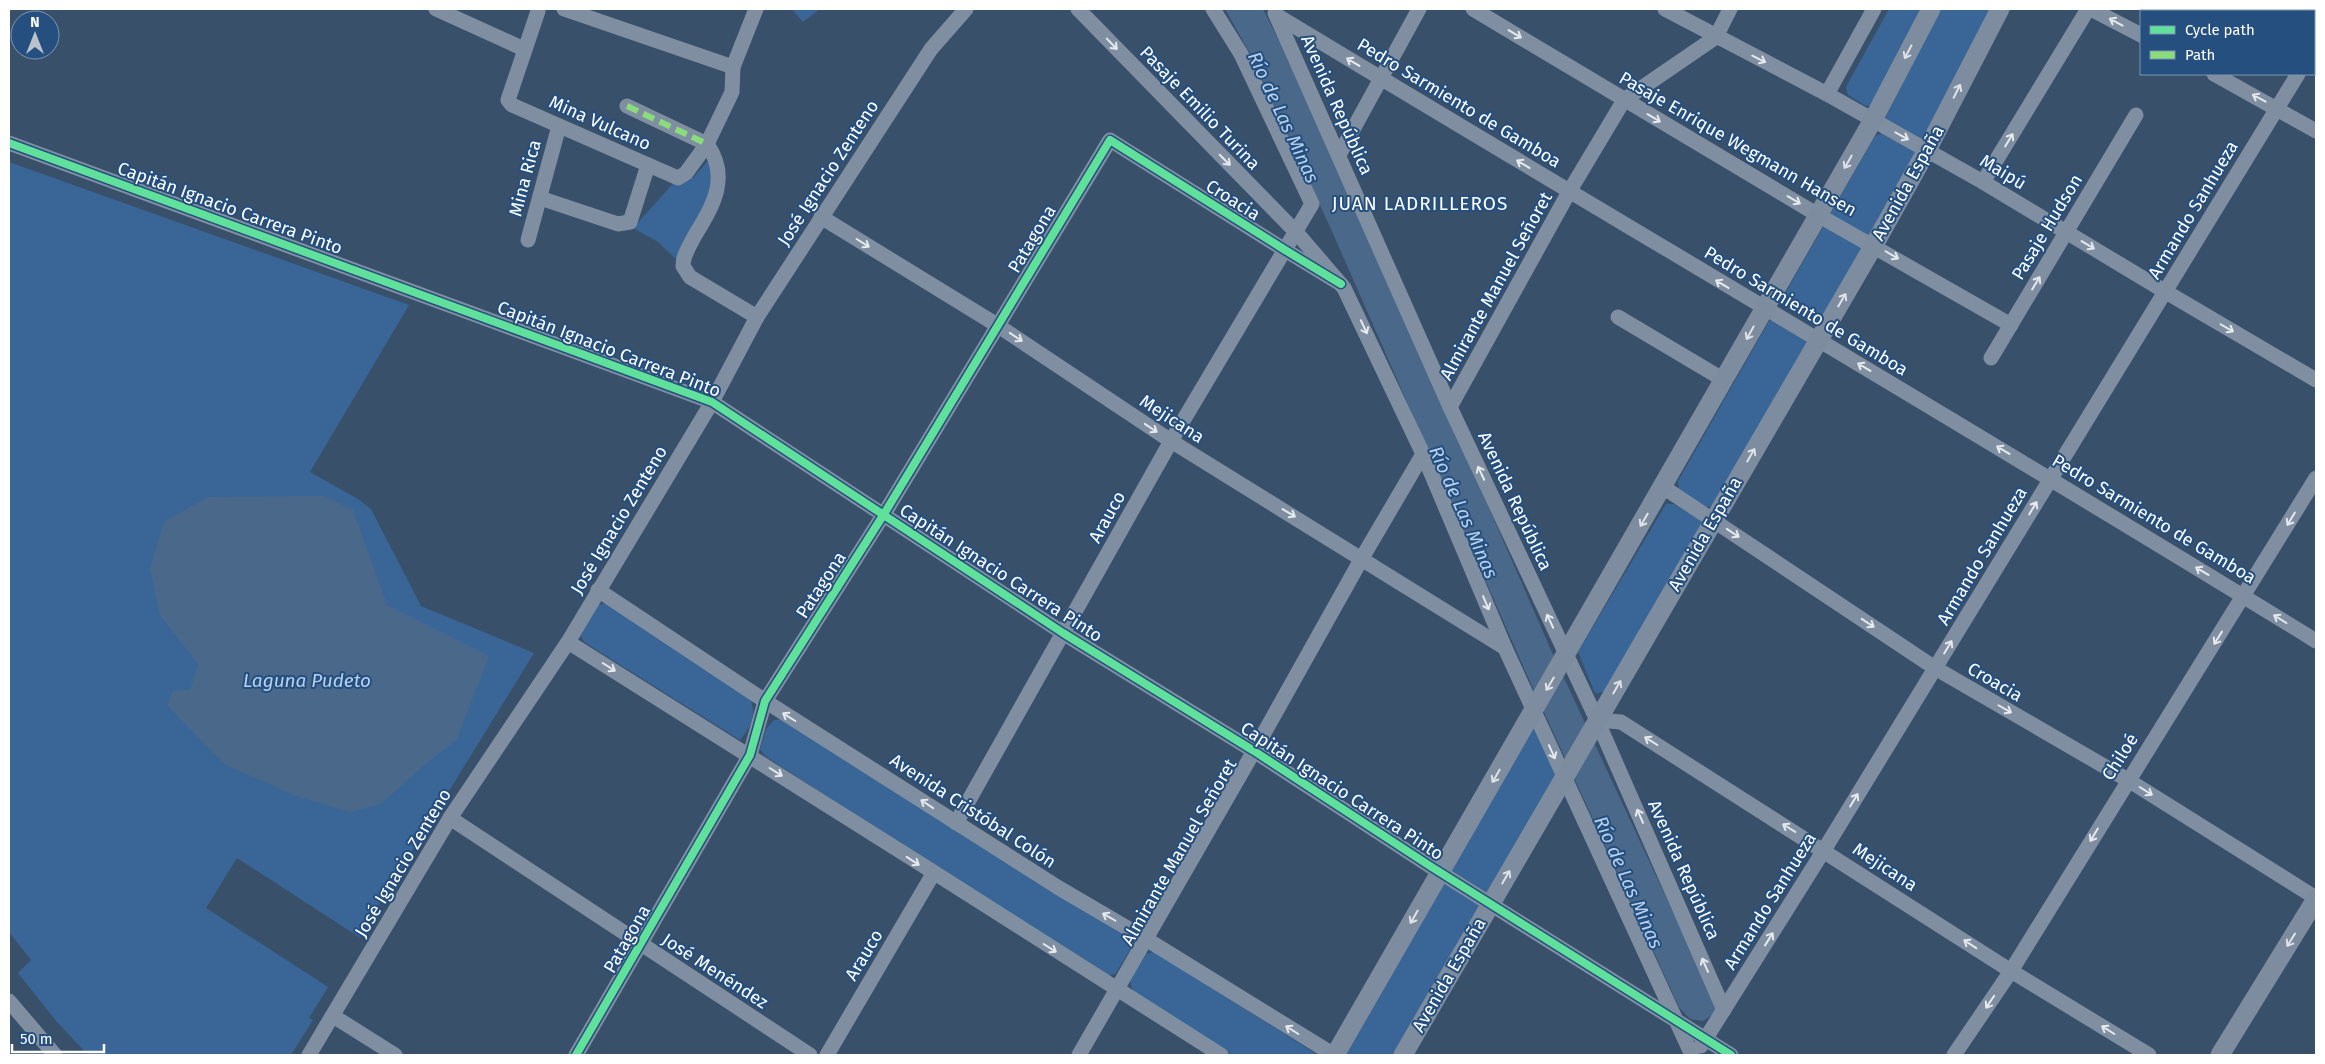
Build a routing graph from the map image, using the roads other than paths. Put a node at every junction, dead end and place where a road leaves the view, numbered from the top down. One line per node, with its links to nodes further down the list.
1 (436, 9): 20 (street)
2 (538, 9): 20 (street)
3 (564, 9): 21 (street)
4 (756, 9): 21 (street)
5 (966, 9): 43 (street, José Ignacio Zenteno)
6 (1078, 9): 44 (street, Pasaje Emilio Turina, one-way to 44)
7 (1213, 9): 44 (street, Arauco)
8 (1419, 9): 24 (street)
9 (1473, 9): 26 (street, Pasaje Enrique Wegmann Hansen, one-way to 26)
10 (1664, 9): 19 (street, Maipú)
11 (1730, 9): 19 (street, Almirante Manuel Señoret)
12 (1874, 9): 25 (street)
13 (1931, 9): 30 (main road, one-way to 30)
14 (2000, 9): 36 (main road, Avenida España, one-way to 14)
15 (2088, 9): 39 (street, one-way to 15)
16 (2091, 9): 18 (street, one-way to 16)
17 (1274, 12): 24 (street, Pedro Sarmiento de Gamboa, one-way to 17); 37 (street, Avenida República)
18 (2140, 34)
19 (1716, 37): 25 (street, Maipú, one-way to 25); 26 (street, Almirante Manuel Señoret)
20 (524, 49): 31 (street, Mina Vulcano)
21 (733, 67): 35 (street)
22 (2216, 75): 28 (street, one-way to 22)
23 (2297, 75): 28 (street, Armando Sanhueza)
24 (1380, 78): 37 (street); 40 (street, Pedro Sarmiento de Gamboa, one-way to 24)
25 (1827, 94): 30 (street, Maipú)
26 (1624, 100): 40 (street, Almirante Manuel Señoret); 42 (street, Pasaje Enrique Wegmann Hansen, one-way to 42)
27 (627, 106): 35 (street)
28 (2277, 108): 32 (street); 50 (street, Armando Sanhueza)
29 (2136, 115): 45 (street, Pasaje Hudson)
30 (1873, 120): 36 (street, Maipú, one-way to 36); 42 (main road, one-way to 42)
31 (559, 126): 38 (street, Mina Vulcano); 41 (street, Mina Rica)
32 (2316, 130)
33 (1110, 140): 48 (street, Croacia); 54 (street, Patagona)
34 (9, 143): 60 (street, Capitán Ignacio Carrera Pinto)
35 (707, 144): 38 (street, Mina Vulcano); 53 (street)
36 (1927, 150): 39 (street, Maipú); 47 (main road, Avenida España)
37 (1339, 155): 61 (street, Avenida República)
38 (648, 165): 41 (street)
39 (1983, 182): 45 (street, Maipú)
40 (1569, 192): 51 (street, Pedro Sarmiento de Gamboa, one-way to 40); 61 (street, Almirante Manuel Señoret)
41 (540, 198): 46 (street, Mina Rica)
42 (1818, 215): 47 (street, Pasaje Enrique Wegmann Hansen); 51 (main road)
43 (821, 217): 53 (street, José Ignacio Zenteno); 54 (street, Mejicana, one-way to 54)
44 (1296, 232): 48 (street, Arauco); 49 (street, Pasaje Emilio Turina)
45 (2066, 232): 50 (street, Maipú, one-way to 50); 55 (street, Pasaje Hudson, one-way to 45)
46 (528, 240)
47 (1874, 245): 55 (street, Pasaje Enrique Wegmann Hansen, one-way to 55); 56 (main road, Avenida España, one-way to 47)
48 (1284, 250): 49 (street, Croacia); 62 (street, Arauco)
49 (1341, 284): 63 (street, one-way to 63)
50 (2166, 292): 59 (street, Maipú, one-way to 59); 64 (street, Armando Sanhueza)
51 (1764, 309): 56 (street, Pedro Sarmiento de Gamboa); 58 (main road, one-way to 58)
52 (1618, 317): 58 (street)
53 (758, 318): 60 (street, José Ignacio Zenteno)
54 (997, 325): 62 (street, Mejicana, one-way to 62); 67 (street, Patagona)
55 (2011, 325): 57 (street, Pasaje Hudson)
56 (1818, 340): 64 (street, Pedro Sarmiento de Gamboa, one-way to 56); 68 (main road, Avenida España, one-way to 56)
57 (1991, 358)
58 (1724, 380): 66 (main road)
59 (2316, 380)
60 (712, 402): 67 (street, Capitán Ignacio Carrera Pinto); 70 (street, José Ignacio Zenteno)
61 (1450, 406): 76 (street, Avenida República, one-way to 61)
62 (1171, 441): 69 (street, Mejicana, one-way to 69); 72 (street, Arauco)
63 (1423, 454): 69 (street, Almirante Manuel Señoret); 75 (street, one-way to 75)
64 (2051, 478): 71 (street, Pedro Sarmiento de Gamboa, one-way to 64); 77 (street, Armando Sanhueza, one-way to 64)
65 (2316, 478): 71 (street, Chiloé, one-way to 71)
66 (1663, 487): 68 (street, Croacia); 76 (main road, one-way to 76)
67 (884, 514): 72 (street, Capitán Ignacio Carrera Pinto); 78 (street, Patagona)
68 (1713, 519): 77 (street, Croacia, one-way to 77); 80 (main road, Avenida España, one-way to 68)
69 (1362, 558): 75 (street, Mejicana); 81 (street, Almirante Manuel Señoret)
70 (598, 590): 74 (street, José Ignacio Zenteno); 78 (street, Avenida Cristóbal Colón)
71 (2244, 596): 73 (street, Pedro Sarmiento de Gamboa, one-way to 71); 84 (street, Chiloé, one-way to 84)
72 (1063, 633): 81 (street, Capitán Ignacio Carrera Pinto); 86 (street, Arauco)
73 (2316, 641)
74 (568, 642): 82 (street, one-way to 82); 85 (street, José Ignacio Zenteno)
75 (1505, 648): 79 (street)
76 (1564, 659): 79 (main road, one-way to 79); 80 (street, Avenida República)
77 (1935, 668): 84 (street, Croacia, one-way to 84); 87 (street, Armando Sanhueza, one-way to 77)
78 (765, 701): 82 (street, Patagona); 86 (street, Avenida Cristóbal Colón, one-way to 78)
79 (1536, 707): 83 (street, one-way to 83); 88 (main road, one-way to 88)
80 (1595, 724): 83 (main road, Avenida España); 87 (street, Mejicana, one-way to 80); 97 (street, Avenida República, one-way to 80)
81 (1254, 751): 88 (street, Capitán Ignacio Carrera Pinto); 92 (street, Almirante Manuel Señoret)
82 (750, 755): 89 (street, one-way to 89); 93 (street, Patagona)
83 (1566, 774): 91 (main road, Avenida España, one-way to 83); 99 (street)
84 (2128, 780): 90 (street, Croacia, one-way to 90); 94 (street, Chiloé, one-way to 94)
85 (450, 818): 93 (street, José Menéndez); 98 (street, José Ignacio Zenteno)
86 (956, 823): 92 (street, Avenida Cristóbal Colón, one-way to 86)
87 (1824, 850): 94 (street, Mejicana, one-way to 87); 97 (street, Armando Sanhueza, one-way to 87)
88 (1440, 872): 91 (street, Capitán Ignacio Carrera Pinto); 109 (main road, one-way to 109)
89 (933, 874): 95 (street, one-way to 95); 106 (street, Arauco)
90 (2316, 898): 115 (main road, one-way to 115)
91 (1490, 904): 99 (street, Capitán Ignacio Carrera Pinto); 110 (main road, Avenida España)
92 (1146, 939): 95 (street, Almirante Manuel Señoret); 109 (street, Avenida Cristóbal Colón, one-way to 92)
93 (641, 946): 104 (street, Patagona); 105 (street, José Menéndez)
94 (2011, 971): 113 (street, Chiloé, one-way to 113); 114 (street, Mejicana, one-way to 94)
95 (1117, 989): 107 (street, Almirante Manuel Señoret); 108 (street)
96 (9, 1001): 101 (street)
97 (1724, 1010): 100 (street, Armando Sanhueza)
98 (333, 1016): 102 (street, José Ignacio Zenteno); 103 (street)
99 (1674, 1018): 100 (street, Capitán Ignacio Carrera Pinto); 111 (street)
100 (1705, 1039): 111 (street, Armando Sanhueza); 112 (street, Capitán Ignacio Carrera Pinto)
101 (55, 1055)
102 (309, 1055)
103 (395, 1055)
104 (576, 1055)
105 (810, 1055)
106 (826, 1055)
107 (1079, 1055)
108 (1221, 1055)
109 (1334, 1055)
110 (1403, 1055)
111 (1693, 1055)
112 (1731, 1055)
113 (1954, 1055)
114 (2149, 1055)
115 (2220, 1055)

